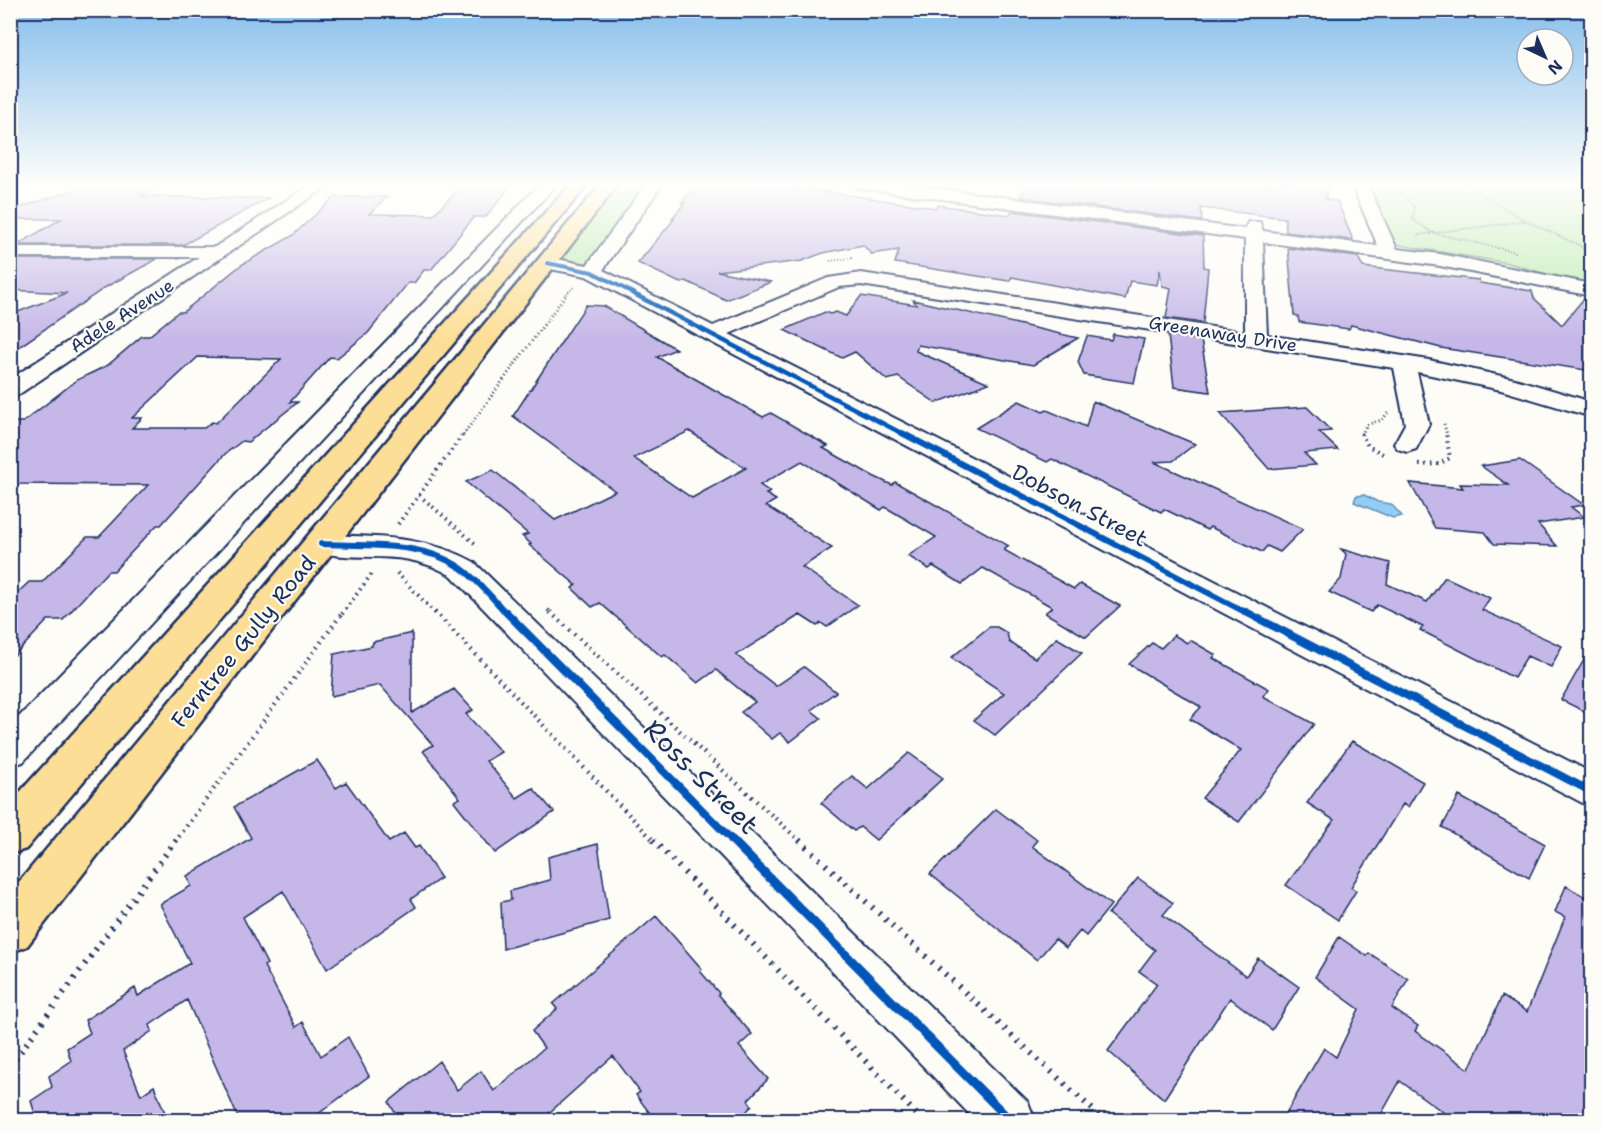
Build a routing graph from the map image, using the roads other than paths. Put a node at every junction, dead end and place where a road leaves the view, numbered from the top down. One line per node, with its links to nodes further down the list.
1 (244, 236): 11 (street, Adele Avenue)
2 (500, 236): 21 (street)
3 (535, 236): 23 (main road, Ferntree Gully Road)
4 (585, 236): 12 (main road, Ferntree Gully Road)
5 (603, 236): 12 (street, Ferntree Gully Road)
6 (1254, 236): 15 (street)
7 (1292, 236): 9 (street)
8 (1383, 236): 9 (street)
9 (1388, 248): 13 (street)
10 (10, 252): 11 (street)
11 (219, 252): 17 (street, Adele Avenue)
12 (566, 273): 14 (street, Dobson Street); 20 (main road, Ferntree Gully Road)
13 (1592, 288)
14 (712, 334): 15 (street, Greenaway Drive); 22 (street, Dobson Street)
15 (1256, 339): 16 (street, Greenaway Drive)
16 (1404, 363): 18 (street, Greenaway Drive); 19 (street)
17 (10, 390)
18 (1592, 410)
19 (1407, 444)
20 (321, 544): 24 (main road, Ferntree Gully Road); 25 (street, Ross Street)
21 (10, 751)
22 (1592, 792)
23 (10, 835)
24 (10, 930)
25 (1010, 1120)

